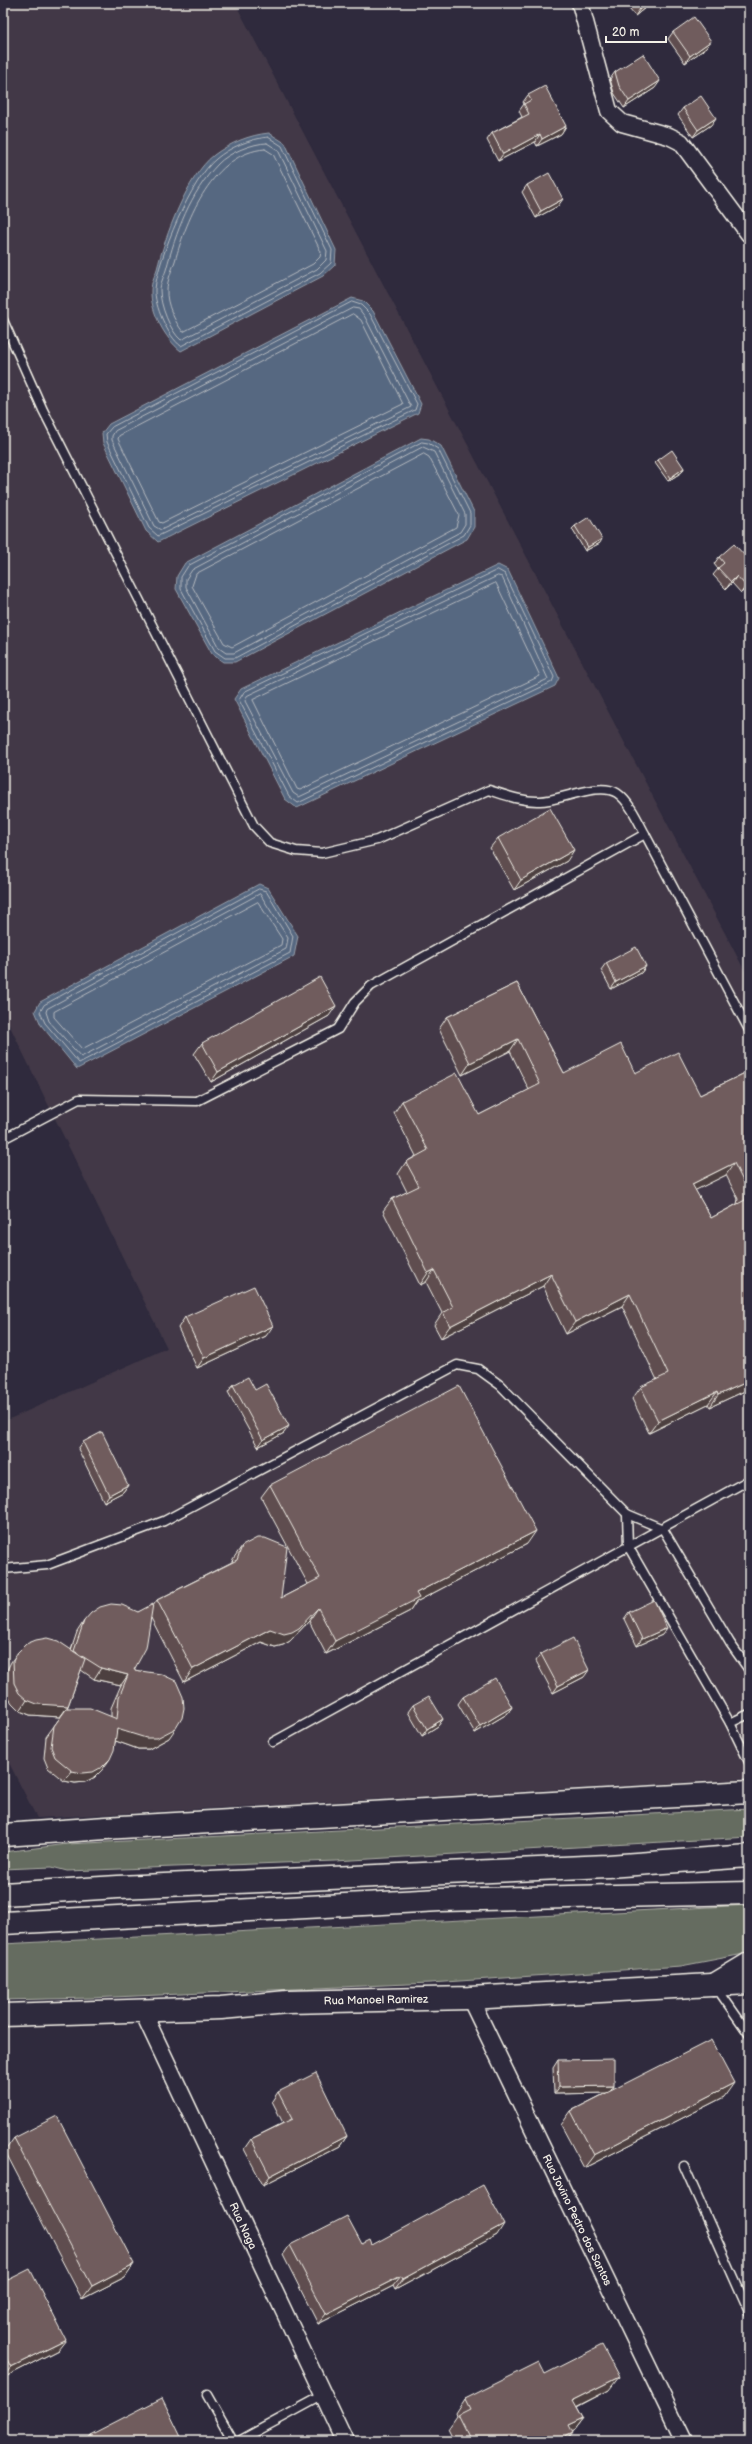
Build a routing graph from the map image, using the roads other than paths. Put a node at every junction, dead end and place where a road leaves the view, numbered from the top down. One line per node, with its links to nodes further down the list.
1 (580, 3): 2 (street)
2 (749, 234)
3 (3, 320): 4 (lane)
4 (645, 834): 5 (lane); 6 (lane)
5 (749, 1030)
6 (3, 1139)
7 (749, 1480): 9 (lane)
8 (627, 1514): 9 (lane); 10 (lane); 11 (lane)
9 (663, 1528): 10 (lane); 12 (lane)
10 (628, 1546): 14 (lane); 15 (lane)
11 (3, 1569)
12 (749, 1670)
13 (749, 1714): 14 (lane)
14 (730, 1723): 16 (lane)
15 (273, 1742)
16 (749, 1762)
17 (749, 1792): 18 (main road)
18 (3, 1835)
19 (749, 1856): 21 (main road)
20 (749, 1893): 22 (main road)
21 (3, 1894)
22 (3, 1923)
23 (749, 1964): 25 (main road)
24 (749, 1983): 25 (main road, Rua Manoel Ramirez)
25 (714, 1985): 26 (main road, Rua Manoel Ramirez); 29 (lane)
26 (470, 1998): 27 (main road, Rua Manoel Ramirez); 37 (street, Rua Jovino Pedro dos Santos)
27 (142, 2010): 28 (main road, Rua Manoel Ramirez); 33 (street, Rua Naga)
28 (3, 2015)
29 (749, 2034)
30 (684, 2166): 31 (lane)
31 (749, 2312)
32 (207, 2396): 34 (lane)
33 (322, 2396): 35 (lane); 36 (street, Rua Naga)
34 (233, 2441)
35 (239, 2441)
36 (345, 2441)
37 (684, 2441)

